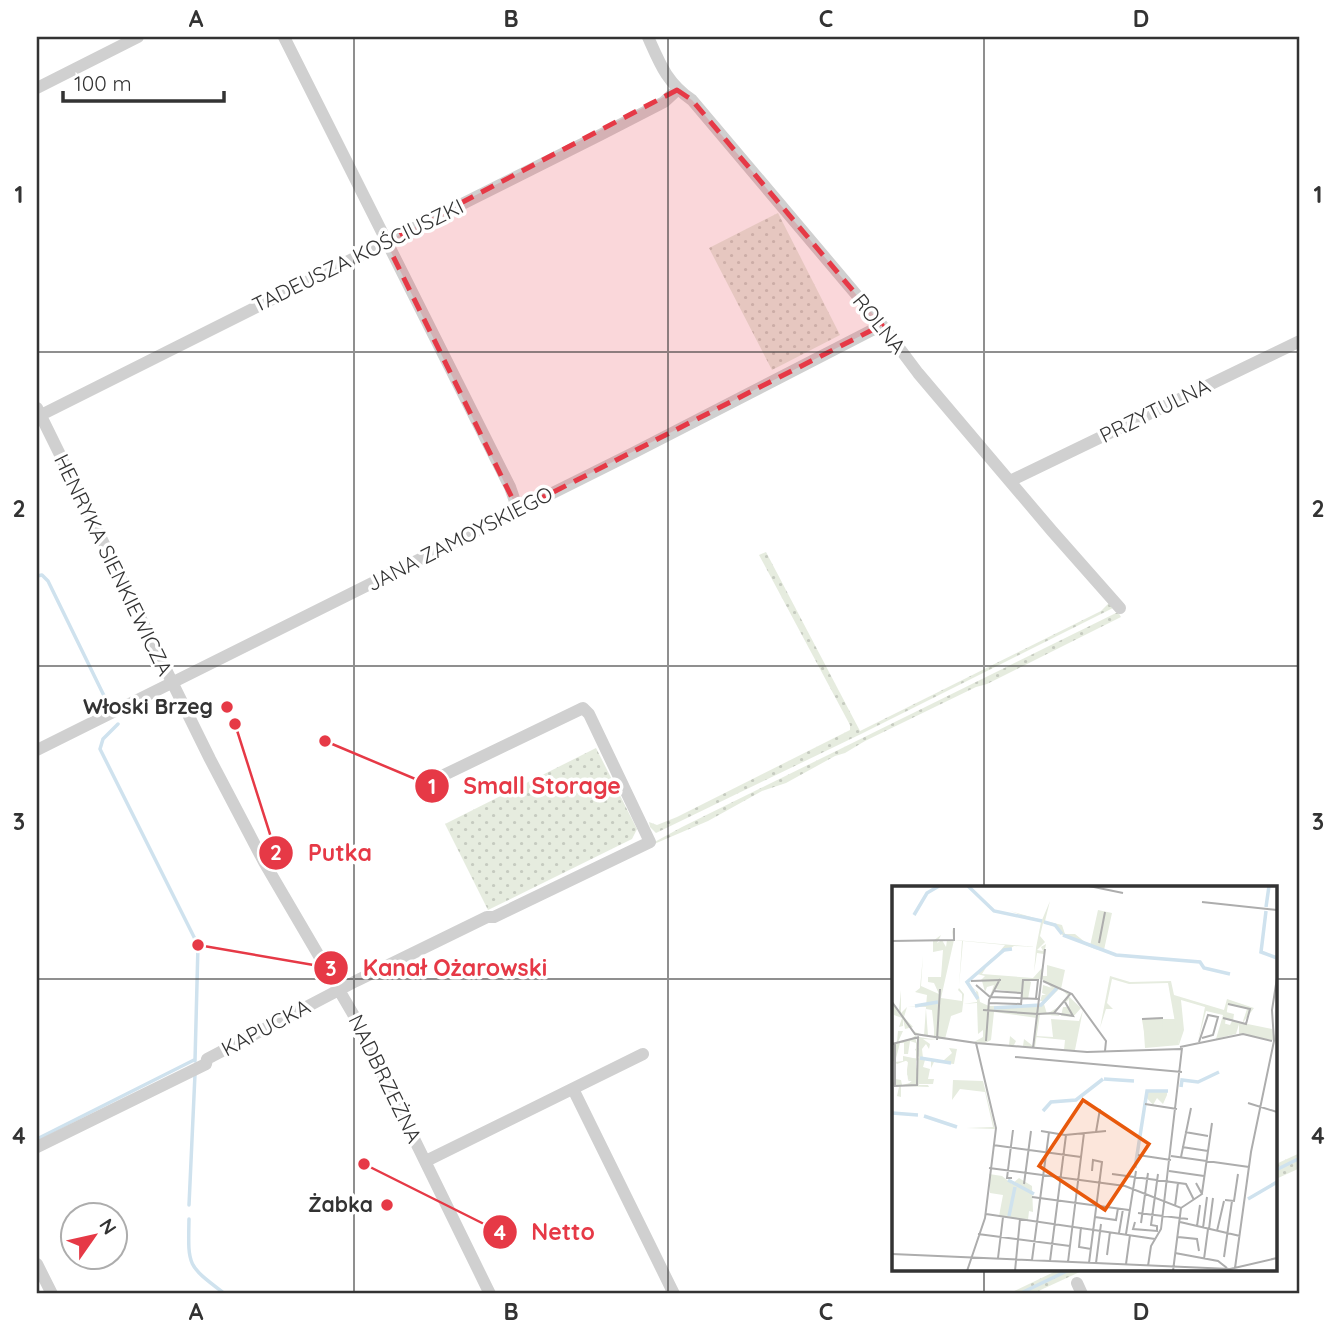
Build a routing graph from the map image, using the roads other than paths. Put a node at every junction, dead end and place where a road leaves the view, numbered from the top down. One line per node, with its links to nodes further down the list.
1 (138, 37): 4 (street)
2 (284, 37): 6 (street)
3 (648, 37): 5 (street, ROLNA)
4 (37, 88)
5 (677, 90): 6 (street, TADEUSZA KOŚCIUSZKI); 7 (street, ROLNA)
6 (386, 242): 9 (street, TADEUSZA KOŚCIUSZKI); 11 (street)
7 (881, 325): 10 (street, ROLNA); 11 (street, JANA ZAMOYSKIEGO)
8 (1300, 341): 10 (street, PRZYTULNA)
9 (38, 413): 13 (street, HENRYKA SIENKIEWICZA)
10 (1010, 481): 12 (street, ROLNA)
11 (518, 510): 13 (street, JANA ZAMOYSKIEGO)
12 (1120, 608)
13 (171, 684): 14 (street, JANA ZAMOYSKIEGO); 16 (street, NADBRZEŻNA)
14 (37, 750)
15 (419, 787): 16 (street, KAPUCKA)
16 (340, 989): 19 (street, KAPUCKA); 20 (street, NADBRZEŻNA)
17 (643, 1054): 18 (street)
18 (573, 1089): 20 (street); 24 (street)
19 (37, 1147)
20 (426, 1161): 23 (street, NADBRZEŻNA)
21 (37, 1264): 22 (street)
22 (52, 1294)
23 (490, 1294)
24 (674, 1294)

